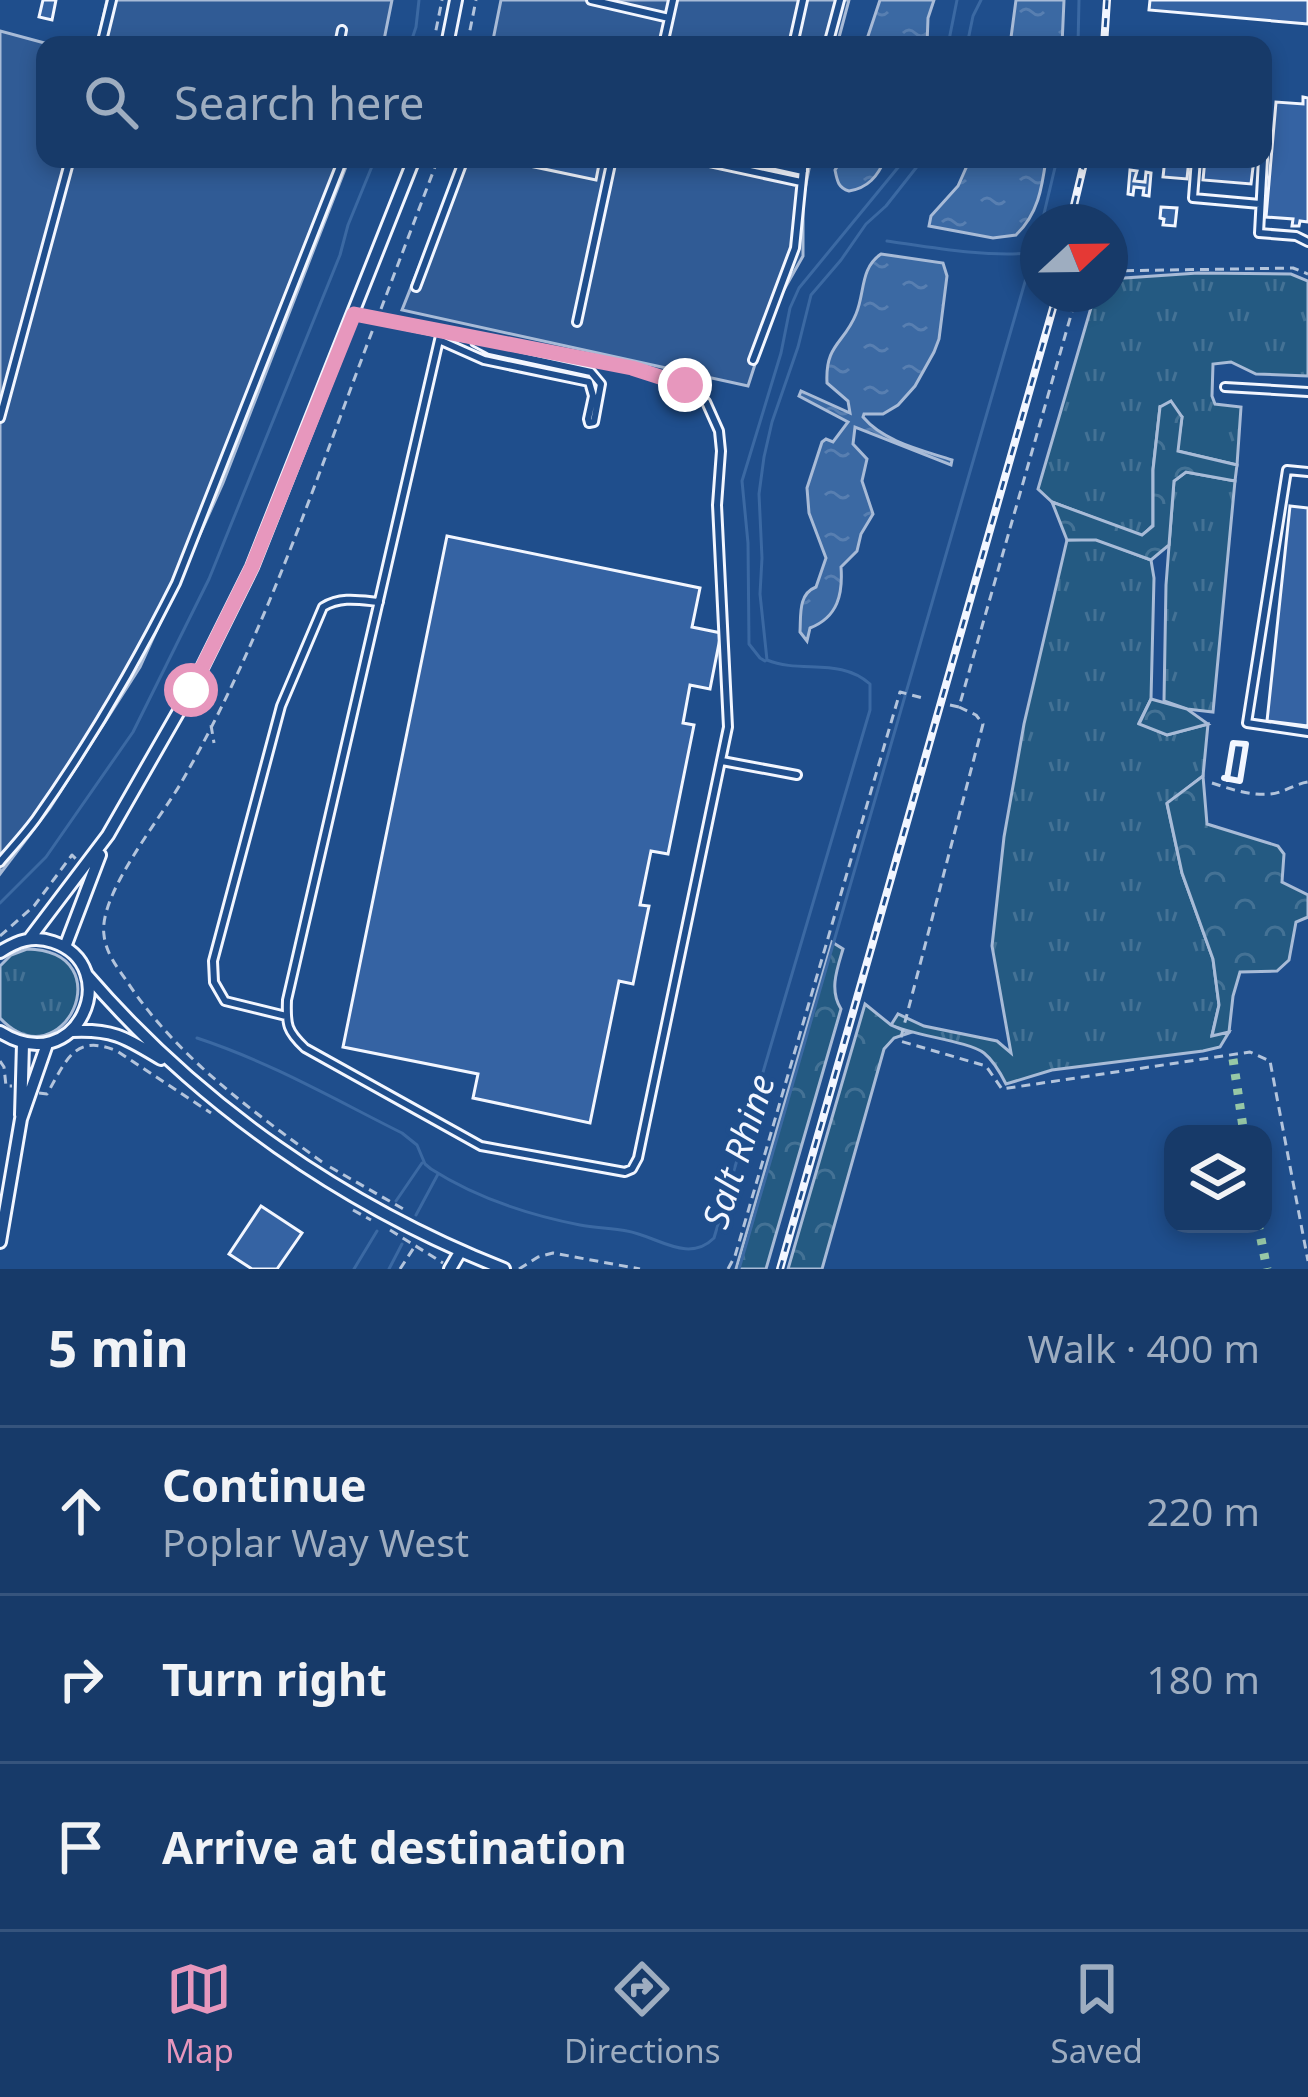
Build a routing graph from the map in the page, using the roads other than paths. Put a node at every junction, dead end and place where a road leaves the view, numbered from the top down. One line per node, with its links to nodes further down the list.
1 (112, 0): 9 (lane)
2 (456, 0): 11 (street)
3 (591, 0): 7 (lane)
4 (673, 0): 7 (lane)
5 (803, 0): 13 (lane)
6 (841, 0): 14 (lane)
7 (669, 17): 12 (lane)
8 (342, 31): 10 (lane)
9 (103, 36)
10 (341, 36)
11 (449, 36)
12 (666, 36)
13 (796, 36)
14 (831, 36)
15 (68, 168): 37 (lane)
16 (339, 168): 44 (lane)
17 (411, 168): 30 (street)
18 (461, 168): 29 (lane)
19 (610, 168): 31 (lane)
20 (736, 168): 26 (lane)
21 (789, 168): 25 (lane)
22 (802, 168): 25 (lane)
23 (1195, 168): 27 (lane)
24 (1262, 168): 27 (lane)
25 (802, 171): 26 (lane)
26 (801, 182): 34 (lane)
27 (1260, 204): 28 (lane)
28 (1308, 242)
29 (416, 287)
30 (354, 314): 32 (lane); 43 (street)
31 (577, 322)
32 (440, 336): 33 (lane); 33 (lane); 39 (lane)
33 (466, 338): 41 (lane)
34 (753, 360)
35 (1225, 387): 36 (lane)
36 (1308, 392)
37 (0, 418)
38 (1308, 472): 40 (lane)
39 (379, 602): 49 (lane); 49 (lane)
40 (1308, 732)
41 (722, 761): 42 (lane); 49 (lane)
42 (797, 775)
43 (108, 835): 45 (street); 46 (street)
44 (0, 862)
45 (30, 938): 46 (street); 47 (street)
46 (65, 947): 48 (street)
47 (0, 952)
48 (87, 975): 50 (street); 54 (street)
49 (286, 1016)
50 (72, 1031): 53 (street); 54 (street)
51 (0, 1032): 52 (street)
52 (22, 1044): 53 (street); 55 (street)
53 (46, 1044): 55 (street)
54 (174, 1067): 58 (street)
55 (26, 1089): 56 (street)
56 (3, 1191): 57 (street)
57 (0, 1242)
58 (460, 1252): 59 (street); 60 (street)
59 (451, 1268)
60 (504, 1269)

